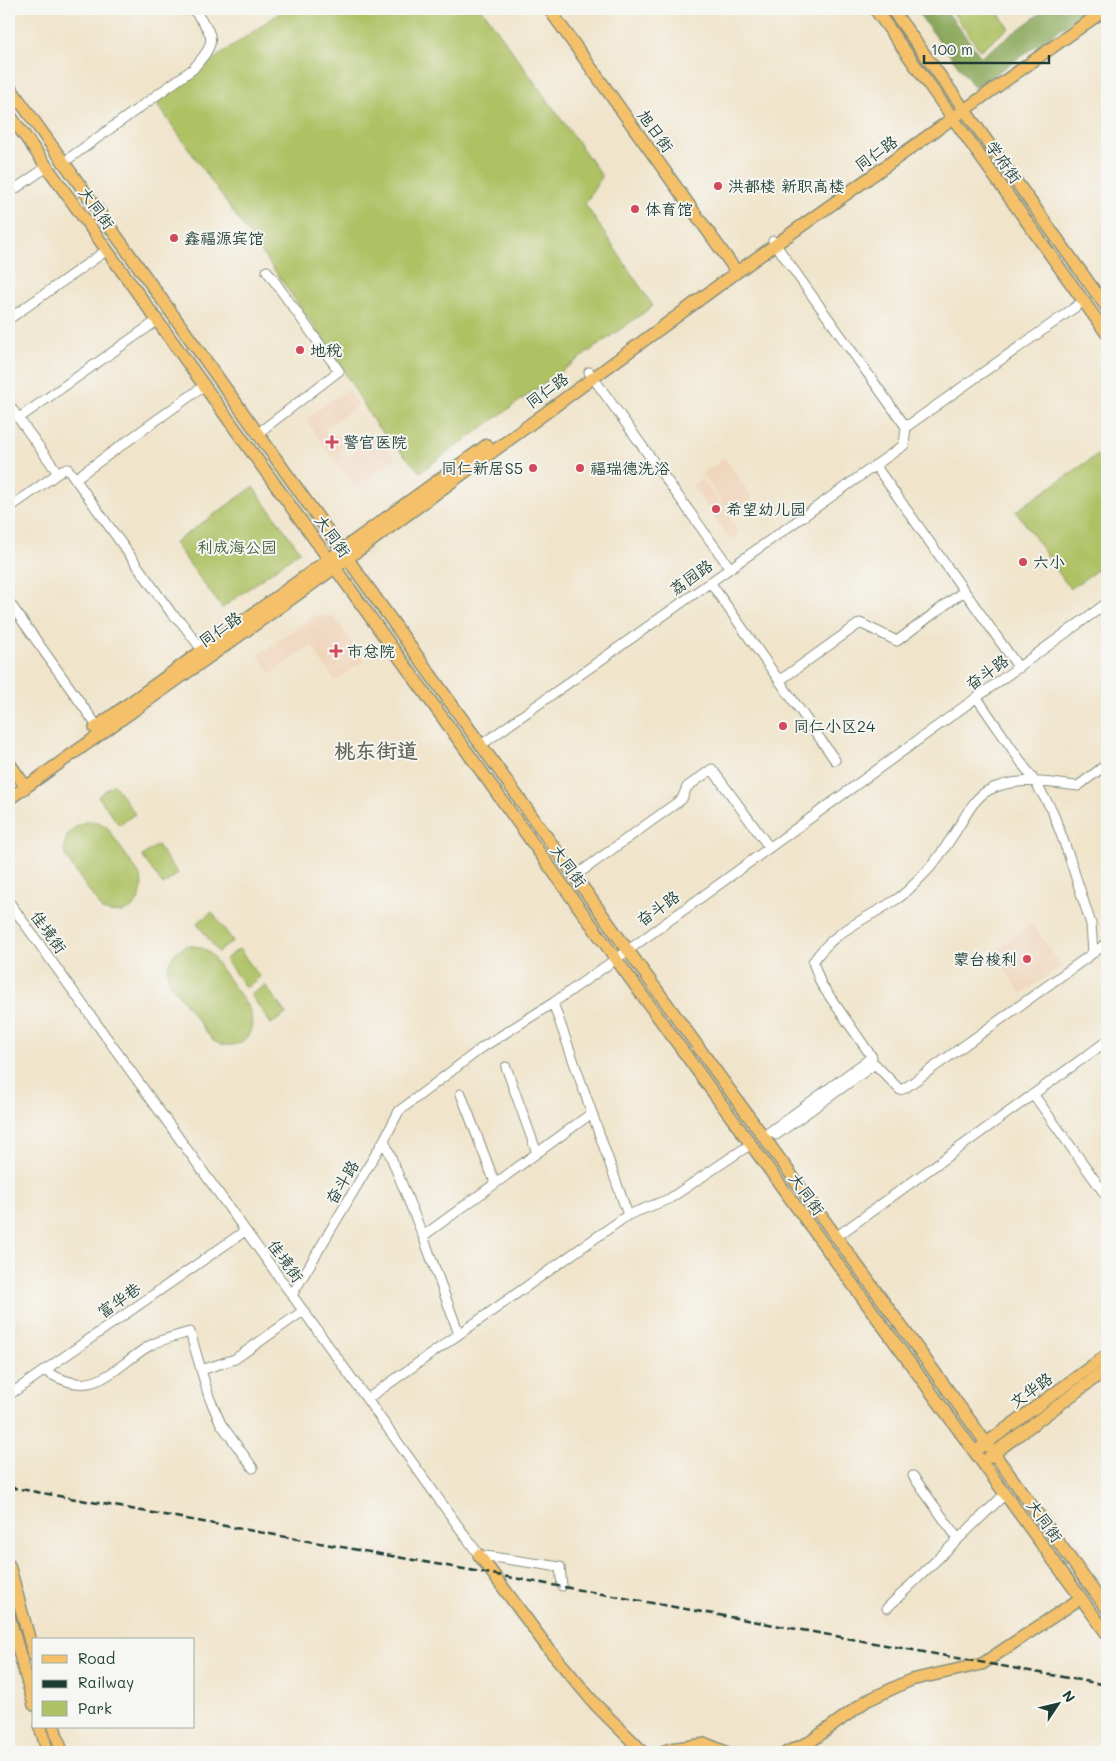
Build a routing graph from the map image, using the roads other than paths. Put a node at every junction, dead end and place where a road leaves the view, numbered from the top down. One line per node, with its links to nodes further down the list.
1 (193, 9): 11 (street)
2 (549, 9): 17 (main road, 旭日街)
3 (875, 9): 10 (main road, 学府街)
4 (892, 9): 8 (main road, 学府街)
5 (1096, 9): 8 (main road, 同仁路)
6 (1106, 9): 8 (main road, 同仁路)
7 (9, 86): 11 (main road, 大同街)
8 (962, 106): 10 (main road, 同仁路); 19 (main road, 学府街)
9 (9, 114): 12 (main road, 大同街)
10 (951, 115): 14 (main road, 同仁路); 18 (main road, 学府街)
11 (64, 162): 28 (main road, 大同街)
12 (47, 166): 13 (street); 15 (main road, 大同街)
13 (9, 193)
14 (774, 243): 17 (main road, 同仁路); 27 (street)
15 (107, 250): 20 (street); 21 (main road, 大同街)
16 (267, 271): 28 (street)
17 (735, 271): 23 (main road, 同仁路)
18 (1084, 301): 22 (main road, 学府街); 27 (street)
19 (1107, 308)
20 (9, 319)
21 (158, 320): 24 (main road, 大同街); 26 (street)
22 (1107, 334)
23 (591, 374): 33 (main road, 同仁路); 35 (street)
24 (204, 386): 31 (street); 34 (main road, 大同街)
25 (9, 405): 26 (street)
26 (19, 418): 30 (street)
27 (906, 427): 29 (street, 荔园路)
28 (257, 434): 33 (main road, 大同街)
29 (875, 465): 35 (street, 荔园路); 37 (street)
30 (58, 473): 31 (street); 32 (street)
31 (76, 478): 40 (street)
32 (9, 508)
33 (344, 555): 34 (main road, 同仁路); 45 (main road, 大同街)
34 (333, 563): 40 (main road, 同仁路); 50 (main road, 同仁路); 59 (main road, 大同街)
35 (730, 568): 36 (street, 荔园路)
36 (710, 582): 42 (street); 45 (street, 荔园路)
37 (964, 591): 41 (street); 42 (street)
38 (1107, 603): 41 (street, 奋斗路)
39 (10, 606): 44 (street)
40 (203, 651): 44 (main road, 同仁路)
41 (1019, 668): 43 (street, 奋斗路)
42 (779, 681): 46 (street)
43 (977, 698): 49 (street); 53 (street, 奋斗路)
44 (97, 726): 50 (main road, 同仁路)
45 (481, 745): 54 (main road, 大同街)
46 (835, 760)
47 (9, 763): 50 (main road)
48 (1107, 764): 49 (street)
49 (1035, 782): 58 (street); 66 (street)
50 (24, 784): 51 (main road, 同仁路); 52 (main road, 同仁路)
51 (9, 790)
52 (9, 799)
53 (769, 847): 54 (street); 57 (street, 奋斗路)
54 (575, 876): 57 (main road, 大同街)
55 (9, 902): 73 (street, 佳境街)
56 (1107, 943): 58 (street)
57 (627, 949): 59 (street, 奋斗路); 66 (main road, 大同街)
58 (1093, 952): 66 (street)
59 (616, 959): 60 (street, 奋斗路); 68 (main road, 大同街)
60 (552, 1003): 65 (street); 67 (street, 奋斗路)
61 (1107, 1041): 64 (street)
62 (506, 1067): 69 (street)
63 (461, 1094): 70 (street)
64 (1033, 1094): 71 (street); 75 (street)
65 (592, 1113): 69 (street); 72 (street)
66 (765, 1138): 75 (main road, 大同街)
67 (384, 1140): 74 (street); 76 (street, 奋斗路)
68 (751, 1144): 72 (street); 86 (main road, 大同街)
69 (537, 1153): 70 (street)
70 (495, 1183): 74 (street)
71 (1107, 1198)
72 (628, 1215): 78 (street)
73 (245, 1230): 76 (street, 佳境街); 81 (street, 富华巷)
74 (423, 1236): 78 (street)
75 (836, 1237): 85 (main road, 大同街)
76 (292, 1296): 77 (street, 佳境街)
77 (303, 1311): 82 (street); 84 (street, 佳境街)
78 (459, 1334): 84 (street)
79 (1107, 1355): 85 (main road, 文华路)
80 (1107, 1369): 87 (main road, 文华路)
81 (44, 1370): 82 (street); 83 (street, 富华巷)
82 (201, 1370): 89 (street)
83 (9, 1394)
84 (367, 1399): 93 (street, 佳境街)
85 (987, 1443): 86 (main road, 文华路); 87 (main road, 大同街)
86 (974, 1452): 88 (main road, 大同街)
87 (994, 1453): 88 (main road, 文华路); 98 (main road, 大同街)
88 (982, 1462): 91 (main road, 大同街)
89 (253, 1468)
90 (913, 1476): 92 (street)
91 (1005, 1494): 92 (street); 96 (main road, 大同街)
92 (958, 1539): 97 (street)
93 (479, 1555): 95 (street); 107 (main road)
94 (9, 1565): 101 (main road)
95 (562, 1586)
96 (1081, 1598): 100 (main road, 大同街); 110 (main road)
97 (887, 1608)
98 (1107, 1609)
99 (9, 1616): 102 (main road)
100 (1107, 1634)
101 (32, 1649)
102 (32, 1698)
103 (40, 1728): 105 (main road)
104 (54, 1728): 106 (main road)
105 (48, 1752)
106 (62, 1752)
107 (643, 1752)
108 (662, 1752): 109 (main road)
109 (726, 1752)
110 (787, 1752)

